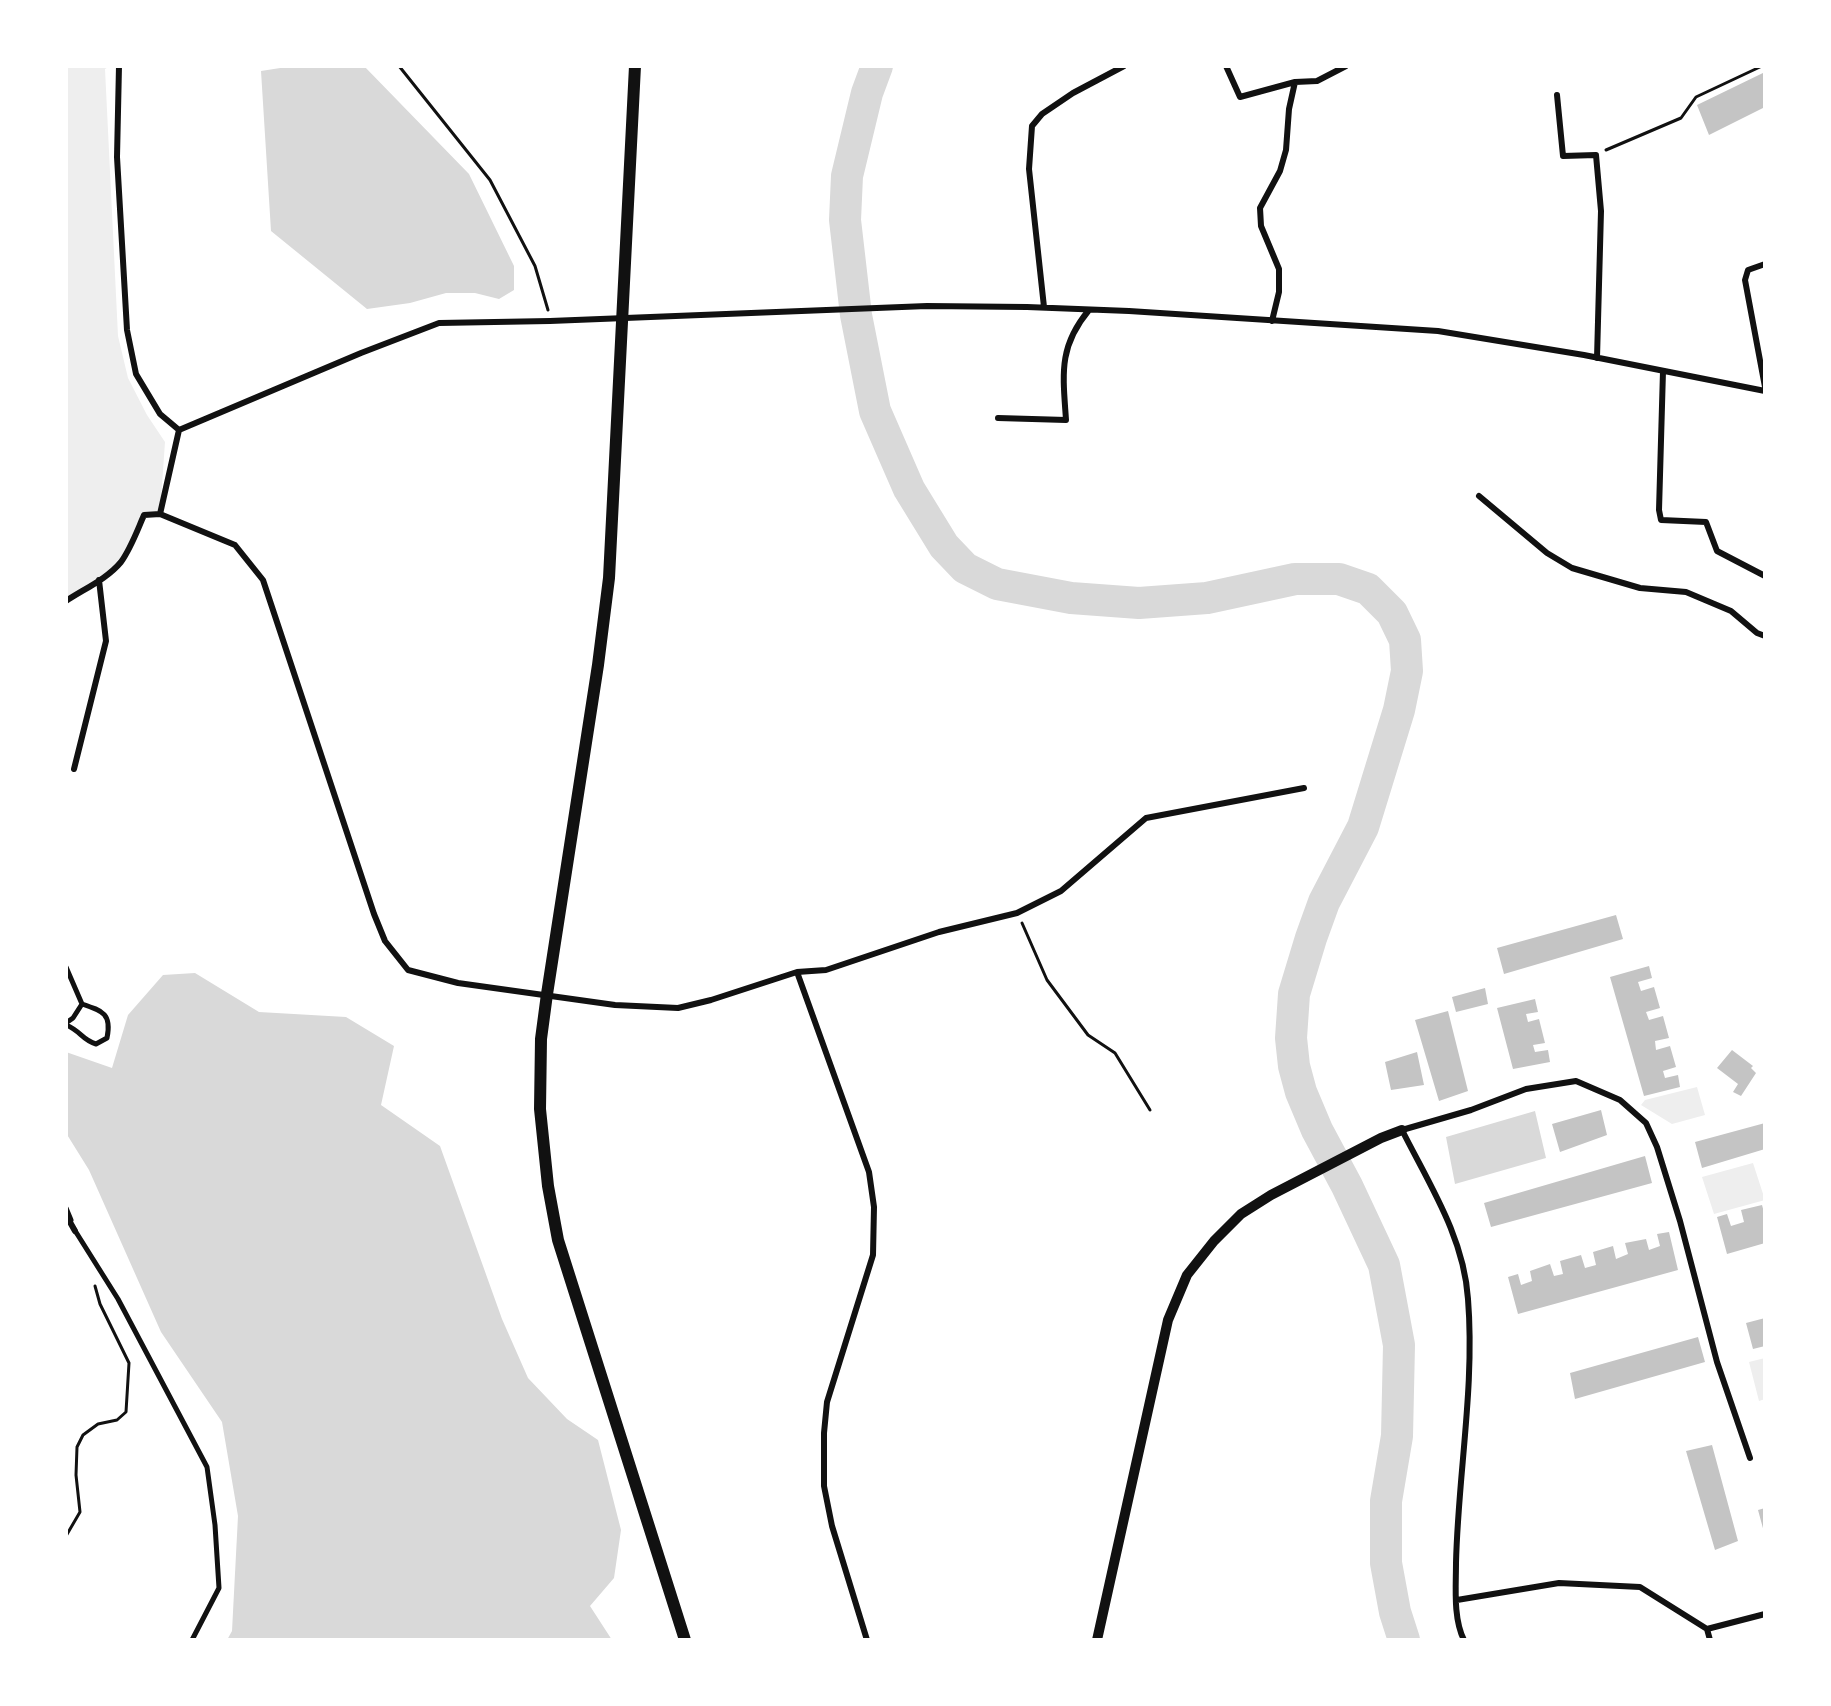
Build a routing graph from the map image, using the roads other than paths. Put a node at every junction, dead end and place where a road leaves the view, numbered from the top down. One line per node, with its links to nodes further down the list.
1 (119, 66): 17 (street)
2 (635, 66): 11 (main road)
3 (1124, 66): 9 (street)
4 (1226, 66): 6 (street)
5 (1346, 66): 6 (street)
6 (1295, 82): 12 (street)
7 (1557, 95): 13 (street)
8 (1765, 264): 15 (street)
9 (1044, 307): 10 (street); 11 (street)
10 (1089, 310): 12 (street); 16 (street)
11 (622, 318): 17 (street); 28 (main road)
12 (1272, 321): 13 (street)
13 (1597, 358): 14 (street)
14 (1662, 371): 15 (street); 20 (street)
15 (1765, 389)
16 (998, 418)
17 (179, 430): 19 (street)
18 (1479, 496): 23 (street)
19 (160, 514): 21 (street); 28 (street)
20 (1765, 576)
21 (99, 580): 22 (street); 24 (street)
22 (66, 601)
23 (1765, 636)
24 (74, 769)
25 (1304, 788): 27 (street)
26 (66, 967): 29 (street)
27 (797, 972): 28 (street); 41 (street)
28 (547, 994): 40 (main road)
29 (82, 1004): 30 (street); 30 (street)
30 (66, 1024)
31 (1402, 1130): 35 (street); 36 (street); 42 (street)
32 (66, 1208): 34 (street)
33 (66, 1215): 34 (street)
34 (75, 1231): 39 (street)
35 (1750, 1458)
36 (1457, 1600): 38 (street); 43 (street)
37 (1765, 1614): 38 (street)
38 (1707, 1629): 44 (street)
39 (192, 1640)
40 (685, 1640)
41 (867, 1640)
42 (1097, 1640)
43 (1464, 1640)
44 (1710, 1640)

